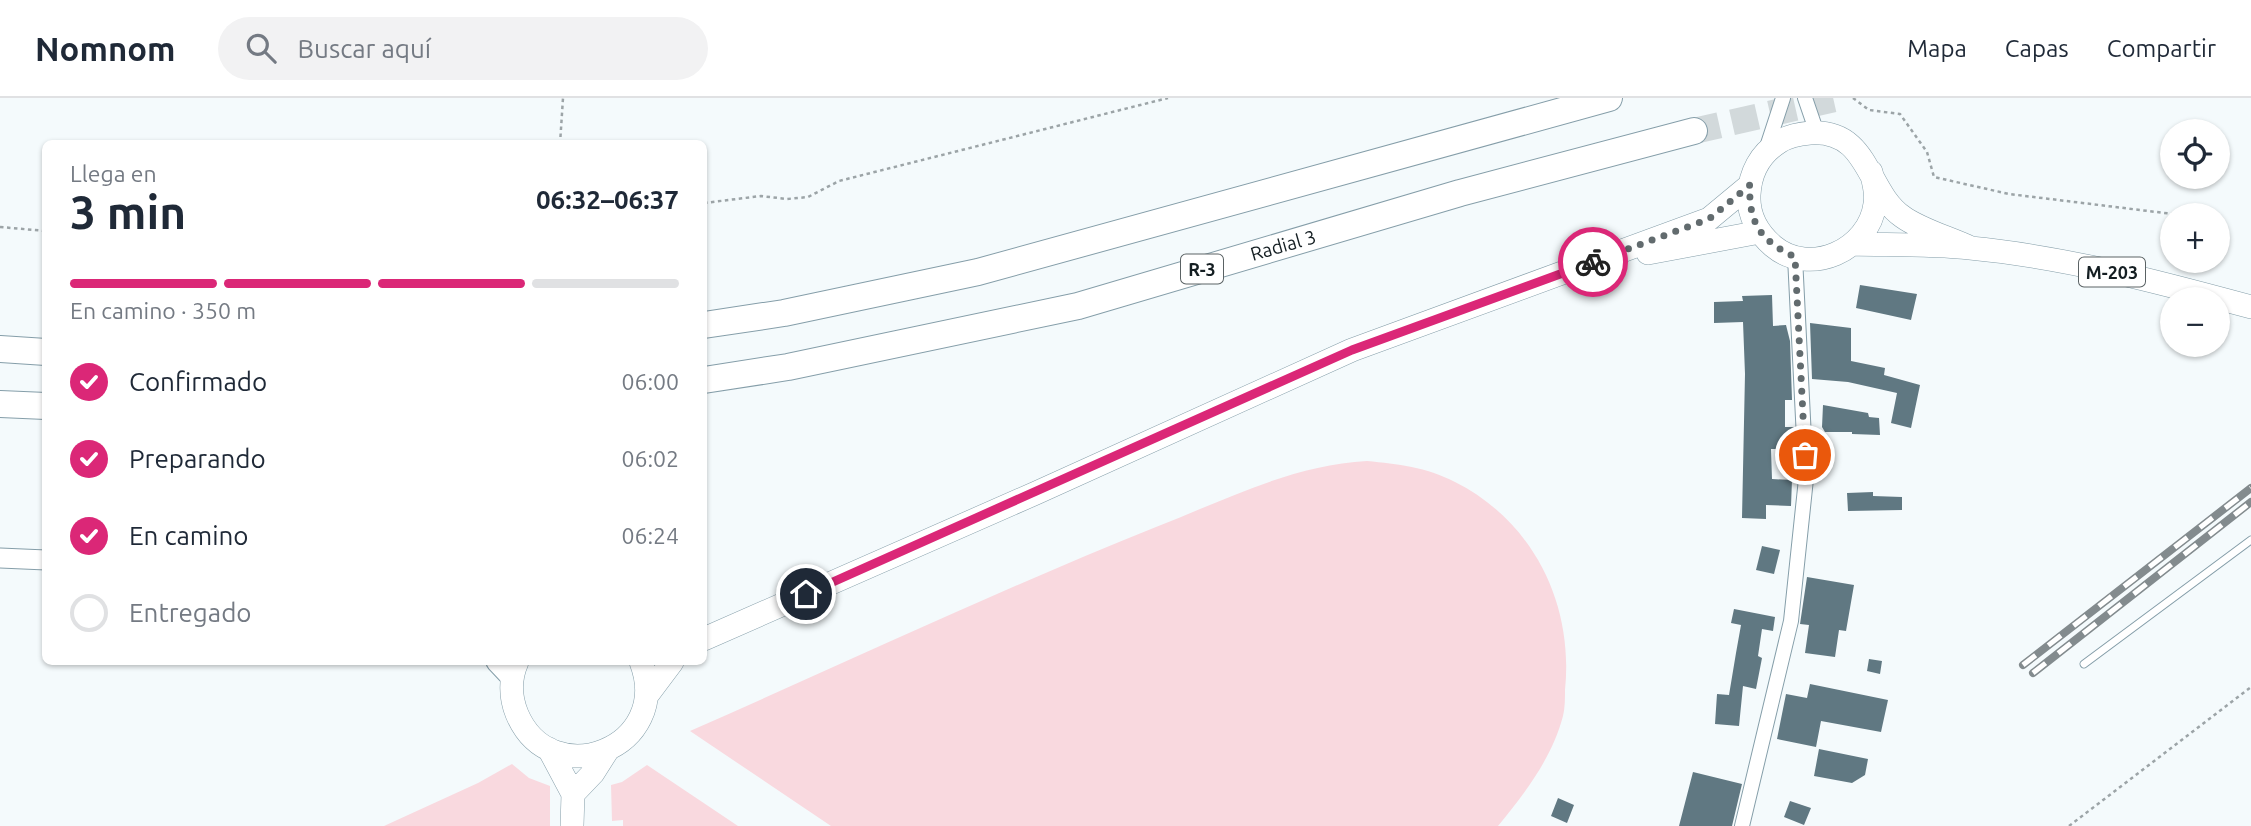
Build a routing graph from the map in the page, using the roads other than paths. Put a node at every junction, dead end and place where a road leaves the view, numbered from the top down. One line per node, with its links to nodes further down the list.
1 (1609, 98): 15 (highway)
2 (1783, 98): 6 (street)
3 (1805, 98): 5 (street)
4 (1695, 131): 18 (highway, Radial 3 / R-3)
5 (1817, 133): 6 (main road); 7 (main road, M-203)
6 (1766, 153): 8 (main road)
7 (1871, 173): 10 (main road); 11 (main road, M-203)
8 (1750, 185): 9 (main road); 13 (main road)
9 (1760, 232): 12 (main road); 13 (main road)
10 (1853, 244): 11 (main road, M-203); 12 (main road, M-203)
11 (1971, 248): 14 (main road, M-203)
12 (1795, 257): 34 (street)
13 (1553, 277): 24 (main road)
14 (2251, 307)
15 (707, 325)
16 (0, 349): 17 (highway)
17 (42, 352)
18 (707, 380)
19 (0, 404): 20 (highway)
20 (42, 406)
21 (2251, 540): 25 (lane)
22 (0, 558): 23 (street)
23 (42, 560)
24 (707, 638)
25 (2084, 664)
26 (642, 665): 29 (main road)
27 (669, 665): 29 (main road)
28 (515, 670): 30 (main road)
29 (648, 694): 31 (main road)
30 (549, 749): 31 (main road); 32 (main road)
31 (607, 751): 32 (main road)
32 (573, 794): 33 (main road)
33 (572, 826)
34 (1742, 826)

